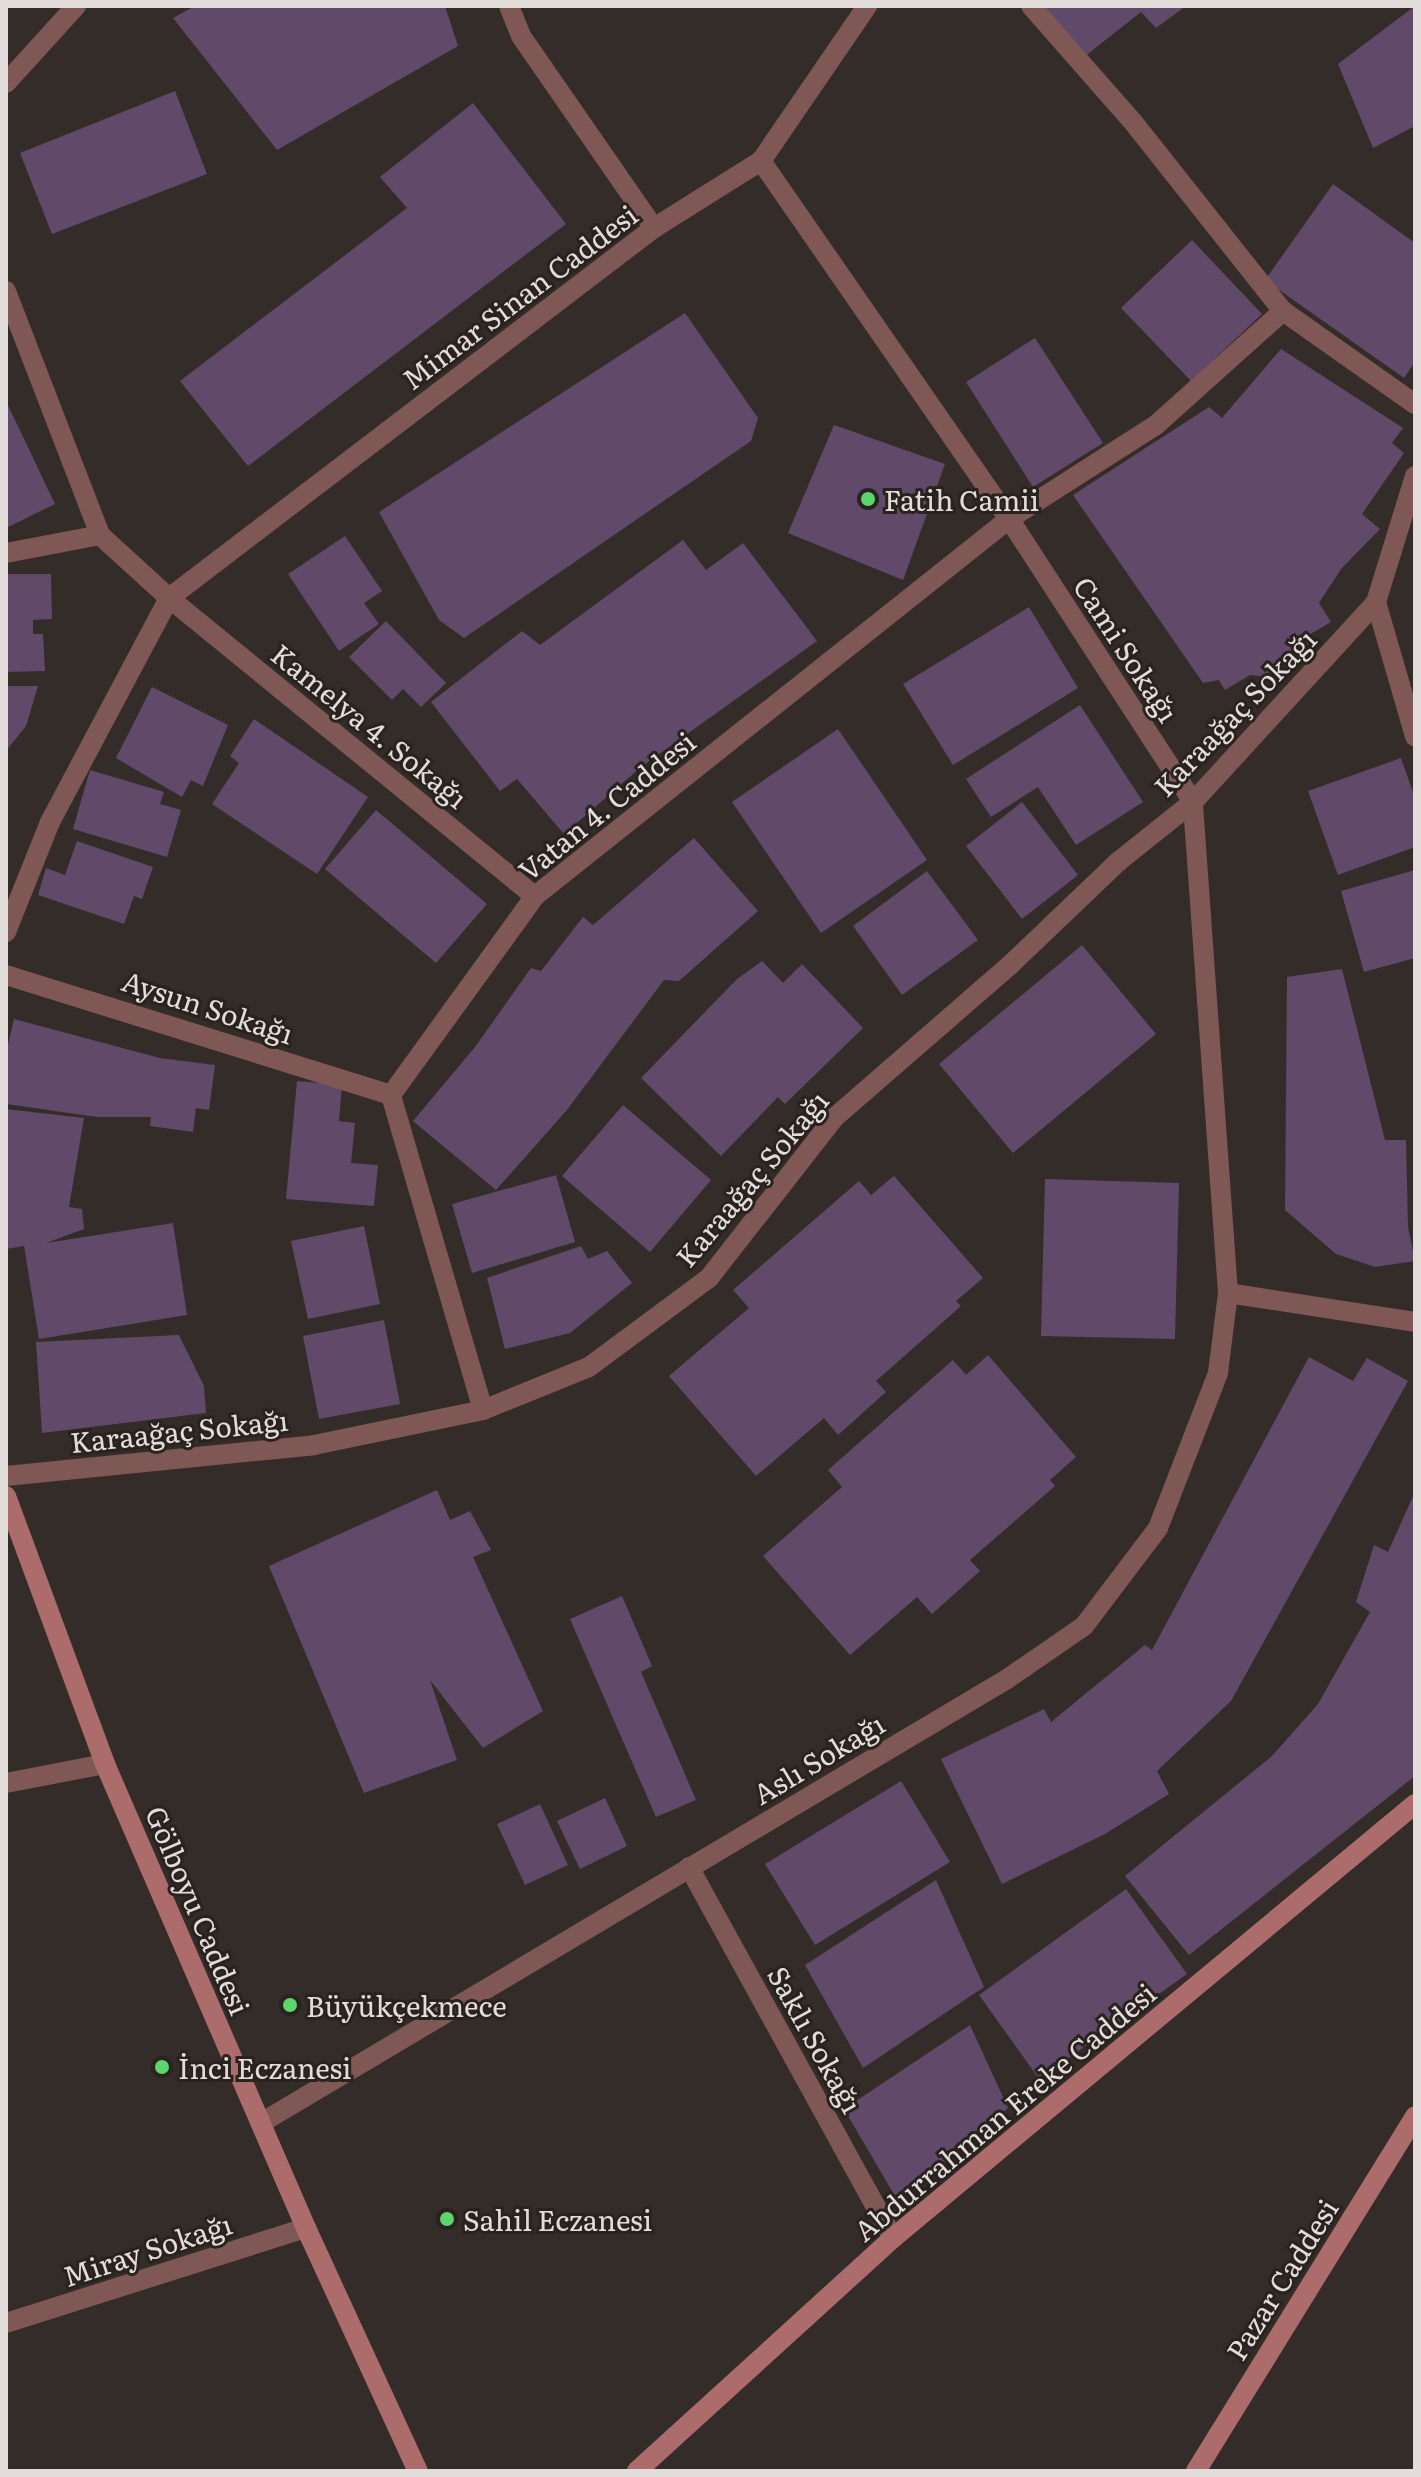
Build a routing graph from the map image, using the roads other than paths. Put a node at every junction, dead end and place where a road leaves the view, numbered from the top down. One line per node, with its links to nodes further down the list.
1 (76, 6): 5 (street)
2 (509, 6): 7 (street)
3 (867, 6): 6 (street, Mimar Sinan Caddesi)
4 (1031, 6): 9 (street)
5 (6, 83)
6 (761, 161): 7 (street, Mimar Sinan Caddesi); 12 (street, Cami Sokağı)
7 (654, 228): 15 (street, Mimar Sinan Caddesi)
8 (6, 291): 13 (street)
9 (1283, 311): 10 (street); 12 (street, Vatan 4. Caddesi)
10 (1415, 404)
11 (1415, 476): 16 (street)
12 (1009, 519): 18 (street, Cami Sokağı); 19 (street, Vatan 4. Caddesi)
13 (100, 535): 14 (street); 15 (street, Kamelya 4. Sokağı)
14 (6, 553)
15 (169, 598): 19 (street, Kamelya 4. Sokağı); 20 (street)
16 (1376, 602): 17 (street); 18 (street, Karaağaç Sokağı)
17 (1415, 736)
18 (1193, 802): 23 (street, Cami Sokağı); 25 (street, Karaağaç Sokağı)
19 (535, 896): 22 (street, Vatan 4. Caddesi)
20 (6, 932)
21 (6, 975): 22 (street, Aysun Sokağı)
22 (391, 1095): 25 (street)
23 (1228, 1293): 24 (street); 31 (street, Aslı Sokağı)
24 (1415, 1322)
25 (483, 1410): 26 (street, Karaağaç Sokağı)
26 (6, 1476)
27 (6, 1496): 28 (main road, Gölboyu Caddesi)
28 (105, 1764): 29 (street); 33 (main road, Gölboyu Caddesi)
29 (6, 1783)
30 (1415, 1804): 35 (main road, Abdurrahman Ereke Caddesi)
31 (689, 1867): 33 (street, Aslı Sokağı); 35 (street, Saklı Sokağı)
32 (1415, 2116): 39 (main road, Pazar Caddesi)
33 (261, 2123): 34 (main road, Gölboyu Caddesi)
34 (306, 2228): 36 (street, Miray Sokağı); 37 (main road, Gölboyu Caddesi)
35 (893, 2238): 38 (main road, Abdurrahman Ereke Caddesi)
36 (6, 2323)
37 (418, 2471)
38 (637, 2471)
39 (1196, 2471)

